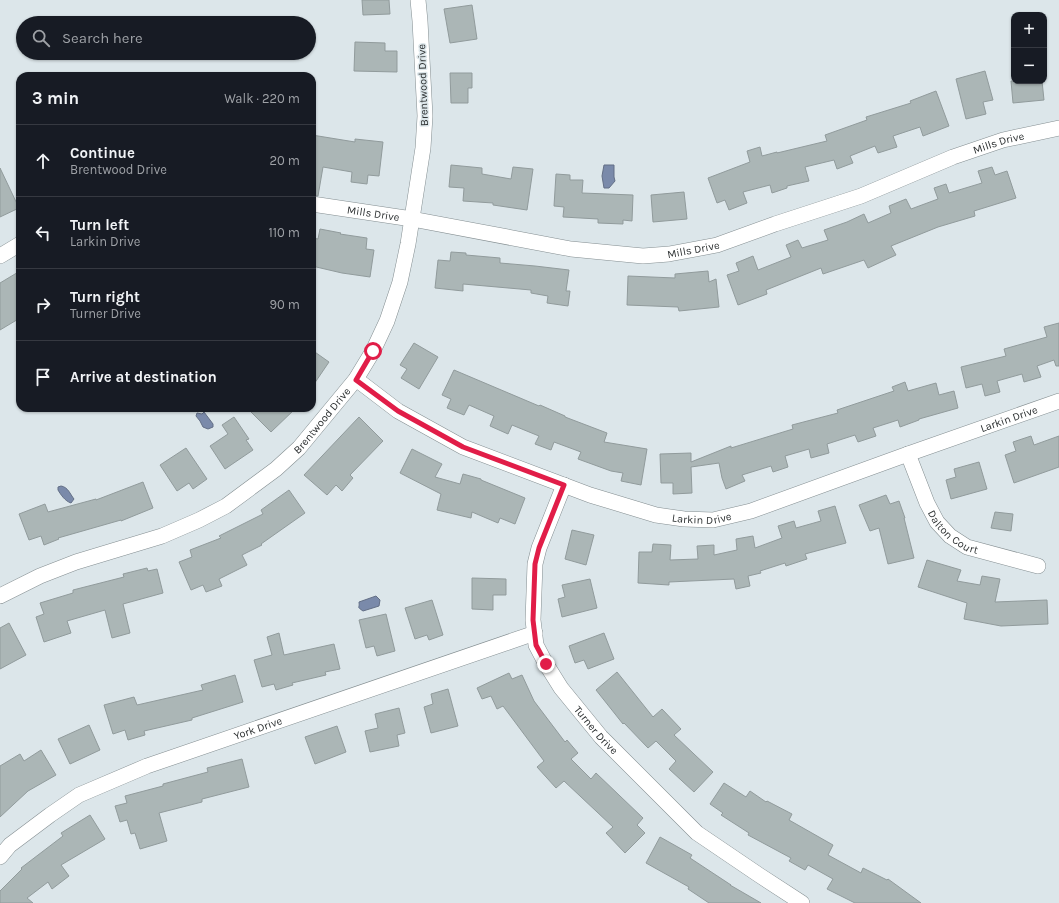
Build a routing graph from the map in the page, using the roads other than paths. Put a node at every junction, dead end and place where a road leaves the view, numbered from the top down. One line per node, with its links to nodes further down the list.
1 (418, 0): 4 (street, Brentwood Drive)
2 (1059, 128): 4 (street, Mills Drive)
3 (316, 205): 4 (street, Mills Drive)
4 (412, 219): 7 (street, Brentwood Drive)
5 (16, 246): 6 (street)
6 (0, 256)
7 (356, 380): 10 (street, Larkin Drive); 12 (street, Brentwood Drive)
8 (1059, 401): 9 (street, Larkin Drive)
9 (908, 454): 10 (street, Larkin Drive); 11 (street, Dalton Court)
10 (564, 485): 13 (street, Turner Drive)
11 (1038, 566)
12 (0, 596)
13 (535, 633): 14 (street, York Drive); 15 (street, Turner Drive)
14 (0, 857)
15 (802, 903)

